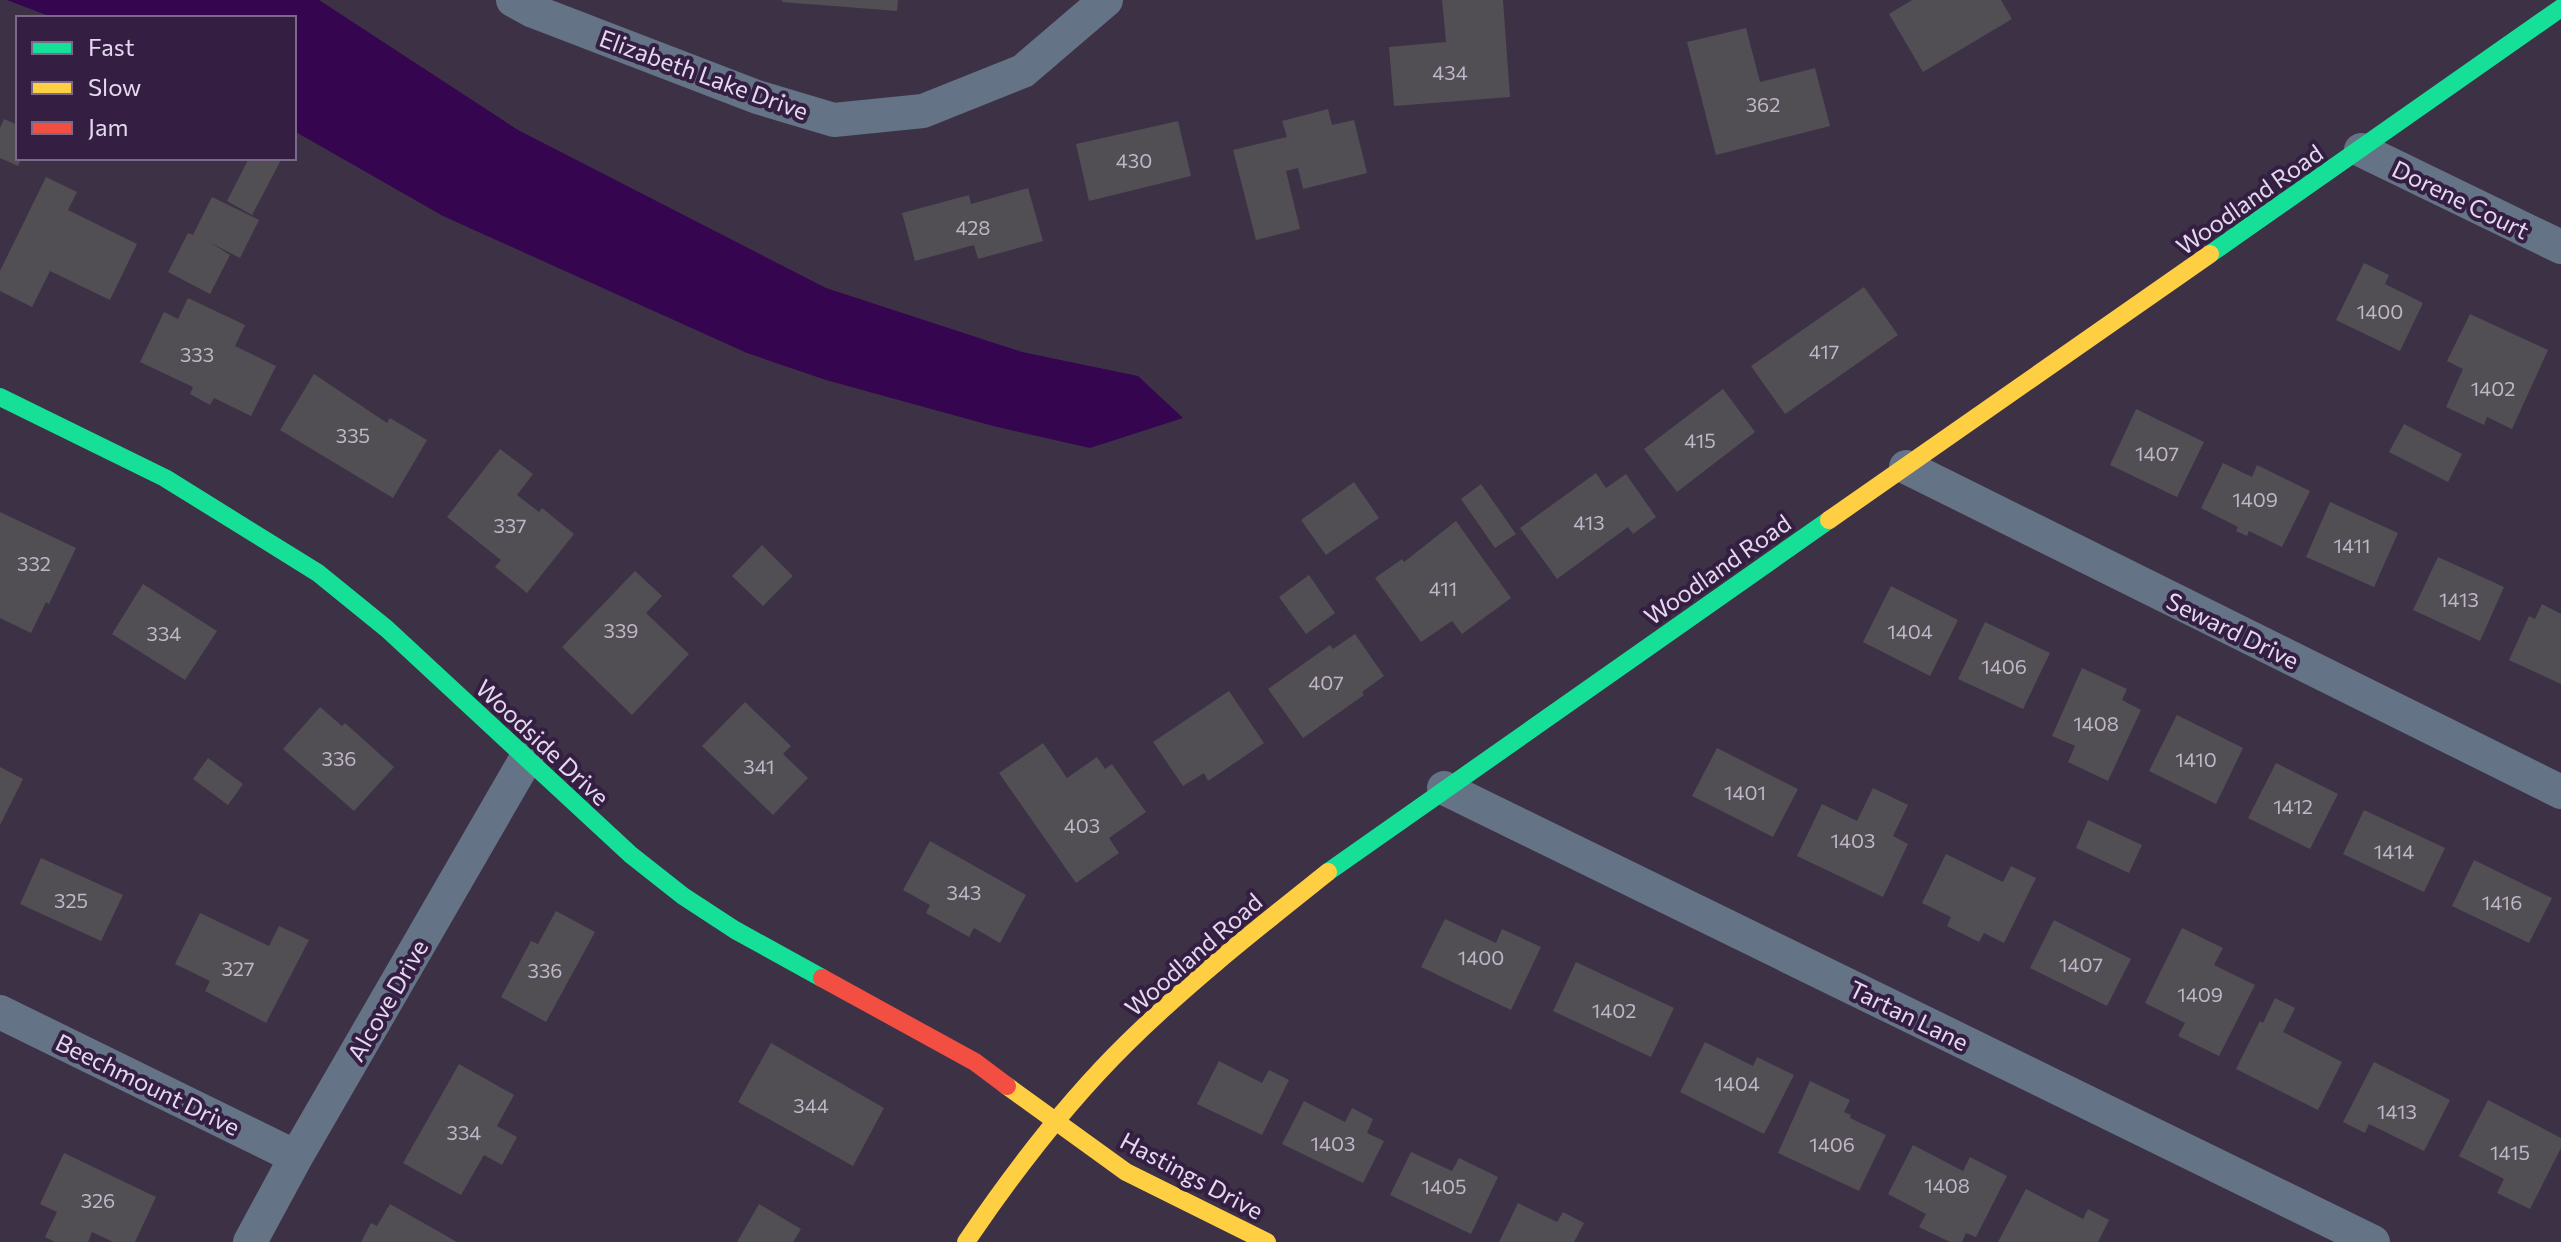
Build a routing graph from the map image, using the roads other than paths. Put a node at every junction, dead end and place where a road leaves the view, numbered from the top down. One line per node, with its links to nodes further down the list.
1 (513, 0): 2 (street, Elizabeth Lake Drive)
2 (1106, 0)
3 (2561, 8): 4 (main road, Woodland Road)
4 (2361, 150): 5 (street, Dorene Court); 7 (main road, Woodland Road)
5 (2561, 247)
6 (0, 397): 8 (main road, Woodside Drive)
7 (1906, 467): 9 (main road, Woodland Road); 10 (street, Seward Drive)
8 (526, 759): 12 (main road, Woodside Drive); 13 (street, Alcove Drive)
9 (1444, 788): 12 (main road, Woodland Road); 17 (street, Tartan Lane)
10 (2561, 792)
11 (0, 1012): 13 (street, Beechmount Drive)
12 (1057, 1120): 15 (main road, Woodland Road); 16 (main road, Hastings Drive)
13 (296, 1157): 14 (street, Alcove Drive)
14 (250, 1242)
15 (966, 1242)
16 (1267, 1242)
17 (2373, 1242)

